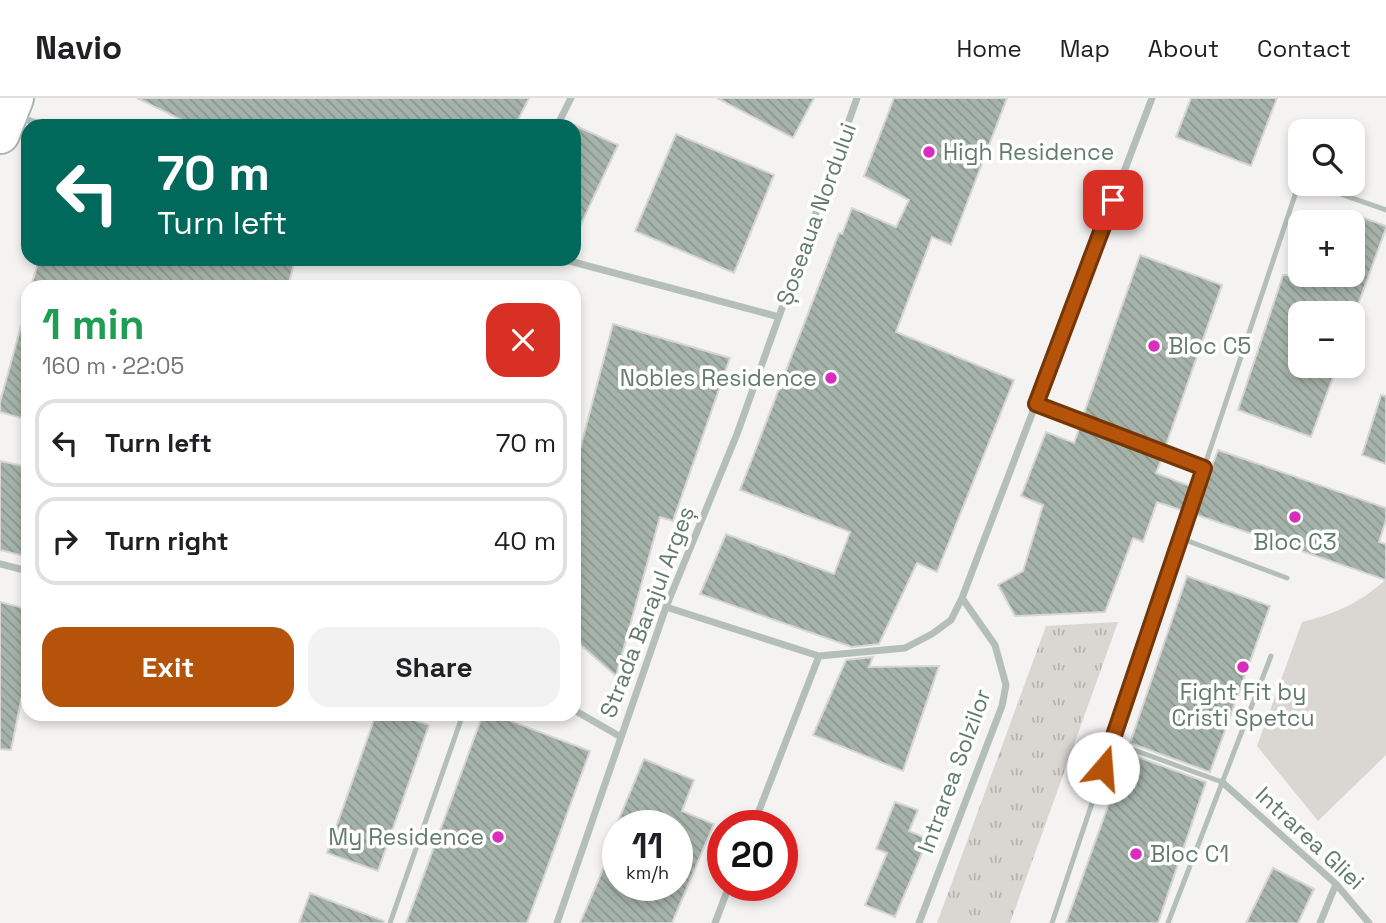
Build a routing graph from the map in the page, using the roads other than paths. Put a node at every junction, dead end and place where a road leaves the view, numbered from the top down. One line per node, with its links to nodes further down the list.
1 (570, 98): 4 (street)
2 (857, 98): 9 (street, Șoseaua Nordului)
3 (1152, 98): 10 (street)
4 (560, 119)
5 (1295, 196): 11 (lane)
6 (1346, 196): 7 (lane)
7 (1386, 210)
8 (581, 264): 9 (street, Șoseaua Nordului)
9 (779, 317): 17 (street, Strada Barajul Argeș)
10 (1036, 404): 11 (lane); 16 (street)
11 (1204, 468): 12 (lane)
12 (1180, 538): 15 (lane); 23 (lane)
13 (0, 564): 14 (street)
14 (21, 569)
15 (1287, 578)
16 (962, 598): 18 (street); 31 (street, Intrarea Solzilor)
17 (666, 607): 18 (street); 22 (street, Strada Barajul Argeș)
18 (820, 656): 25 (street)
19 (1271, 656): 24 (lane)
20 (581, 714): 22 (street)
21 (461, 721): 28 (lane)
22 (621, 737): 29 (street, Strada Barajul Argeș)
23 (1112, 742): 24 (lane); 32 (lane)
24 (1222, 782): 26 (street, Intrarea Gliei); 33 (lane)
25 (759, 810)
26 (1336, 884): 34 (street); 35 (street, Intrarea Gliei)
27 (723, 901): 30 (street)
28 (390, 923)
29 (556, 923)
30 (715, 923)
31 (919, 923)
32 (1052, 923)
33 (1168, 923)
34 (1320, 923)
35 (1369, 923)

